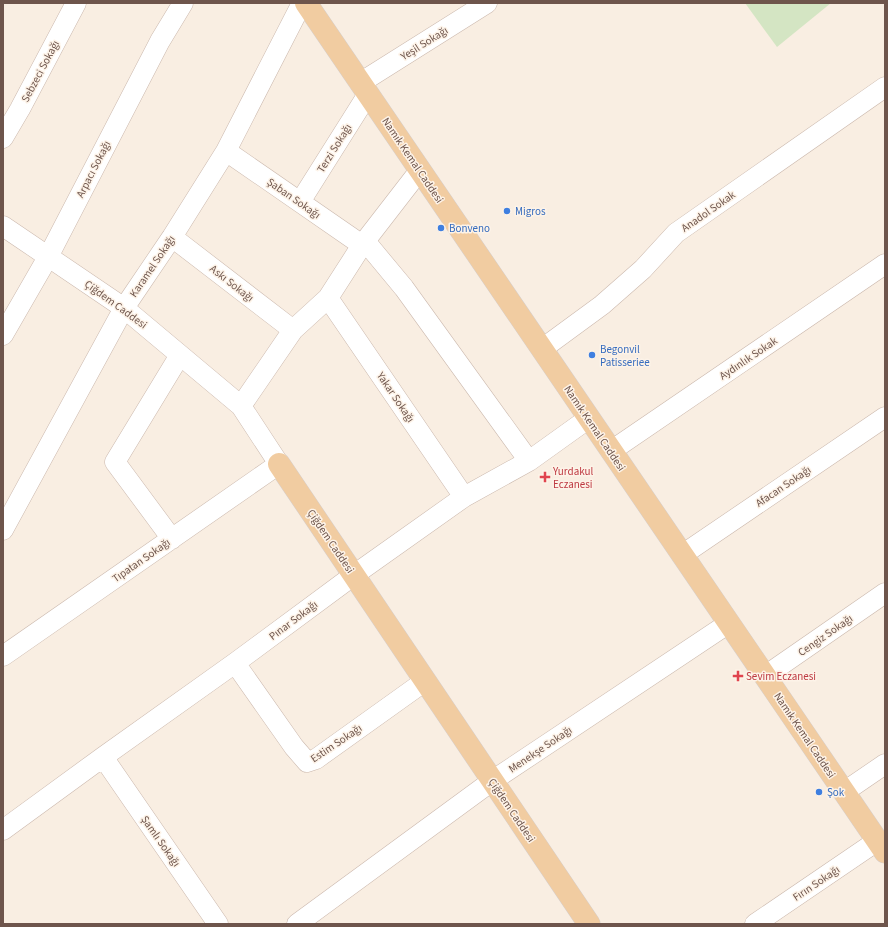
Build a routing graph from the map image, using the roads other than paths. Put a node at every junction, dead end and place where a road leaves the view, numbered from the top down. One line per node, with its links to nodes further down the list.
1 (76, 3): 8 (street, Sebzeci Sokağı)
2 (183, 3): 15 (street, Arpacı Sokağı)
3 (302, 3): 9 (street, Karamel Sokağı)
4 (306, 3): 7 (main road, Namık Kemal Caddesi)
5 (487, 3): 7 (street, Yeşil Sokağı)
6 (885, 87): 21 (street, Anadol Sokak)
7 (364, 88): 10 (main road, Namık Kemal Caddesi); 11 (street, Terzi Sokağı)
8 (3, 138)
9 (226, 151): 11 (street, Şaban Sokağı); 13 (street, Karamel Sokağı)
10 (420, 170): 14 (street); 21 (main road, Namık Kemal Caddesi)
11 (300, 202): 14 (street, Şaban Sokağı)
12 (3, 226): 15 (street, Çiğdem Caddesi)
13 (172, 237): 18 (street, Karamel Sokağı); 19 (street, Askı Sokağı)
14 (363, 243): 17 (street); 27 (street, Şaban Sokağı)
15 (48, 256): 18 (street, Çiğdem Caddesi); 20 (street, Arpacı Sokağı)
16 (885, 264): 26 (street, Aydınlık Sokak)
17 (328, 298): 19 (street); 29 (street, Yakar Sokağı)
18 (124, 308): 22 (street, Çiğdem Caddesi); 30 (street, Karamel Sokağı)
19 (293, 330): 23 (street)
20 (3, 335)
21 (542, 349): 25 (main road, Namık Kemal Caddesi)
22 (180, 355): 23 (street, Çiğdem Caddesi); 31 (street)
23 (241, 406): 28 (street, Çiğdem Caddesi)
24 (885, 417): 32 (street, Afacan Sokağı)
25 (589, 418): 26 (main road, Namık Kemal Caddesi); 27 (street, Pınar Sokağı)
26 (611, 451): 32 (main road, Namık Kemal Caddesi)
27 (529, 461): 29 (street, Pınar Sokağı)
28 (279, 464): 31 (street, Tıpatan Sokağı); 33 (main road, Çiğdem Caddesi)
29 (464, 497): 33 (street, Pınar Sokağı)
30 (3, 530)
31 (172, 538): 36 (street, Tıpatan Sokağı)
32 (682, 555): 35 (main road, Namık Kemal Caddesi)
33 (354, 575): 37 (street, Pınar Sokağı); 39 (main road, Çiğdem Caddesi)
34 (885, 594): 38 (street, Cengiz Sokağı)
35 (729, 623): 38 (main road, Namık Kemal Caddesi); 42 (street, Menekşe Sokağı)
36 (6, 650)
37 (235, 663): 39 (street, Estim Sokağı); 40 (street, Pınar Sokağı)
38 (765, 676): 43 (main road, Namık Kemal Caddesi)
39 (425, 681): 42 (main road, Çiğdem Caddesi)
40 (103, 757): 44 (street, Pınar Sokağı); 46 (street, Şamlı Sokağı)
41 (885, 764): 43 (street)
42 (492, 781): 47 (street, Menekşe Sokağı); 48 (main road, Çiğdem Caddesi)
43 (844, 792): 45 (main road, Namık Kemal Caddesi)
44 (3, 830)
45 (882, 845): 49 (street, Fırın Sokağı)
46 (218, 924)
47 (297, 924)
48 (589, 924)
49 (755, 924)

